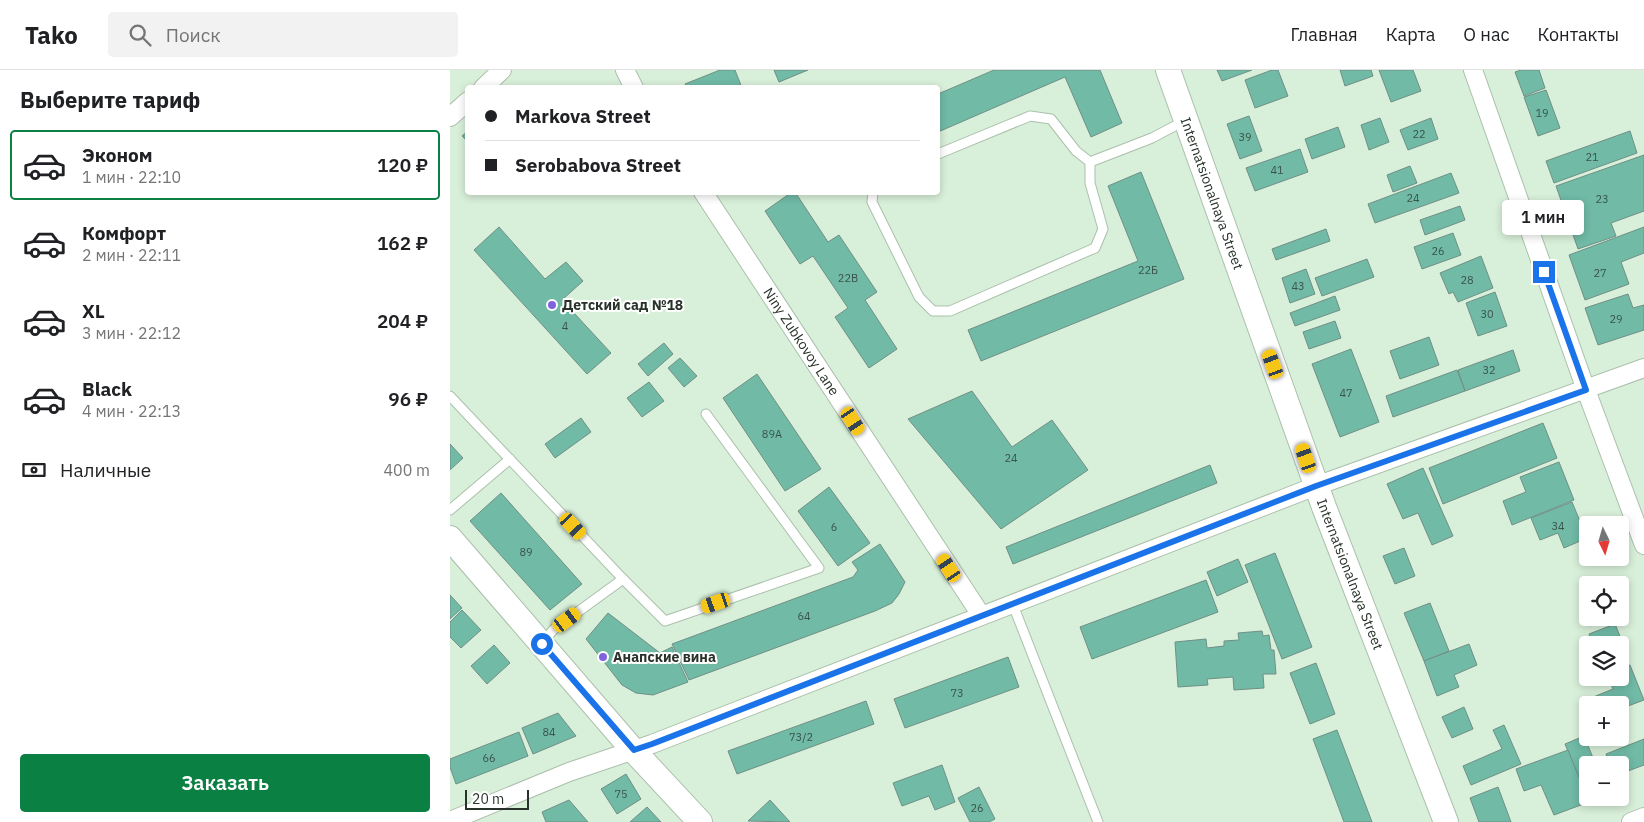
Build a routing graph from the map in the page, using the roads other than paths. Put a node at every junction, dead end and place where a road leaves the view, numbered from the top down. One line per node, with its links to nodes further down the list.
1 (502, 70): 5 (street)
2 (625, 70): 6 (street)
3 (1168, 70): 9 (main road, Internatsionalnaya Street)
4 (1473, 70): 15 (street)
5 (485, 85)
6 (632, 85)
7 (465, 104): 8 (street)
8 (450, 117)
9 (1186, 120): 11 (lane); 19 (main road, Internatsionalnaya Street)
10 (940, 153): 11 (lane)
11 (1090, 162): 13 (lane)
12 (705, 195): 25 (street, Niny Zubkovoy Lane)
13 (873, 195)
14 (1644, 368): 15 (street)
15 (1586, 390): 19 (street); 22 (street)
16 (450, 396): 18 (lane)
17 (706, 414): 23 (lane)
18 (510, 459): 20 (lane); 23 (lane)
19 (1316, 486): 24 (street); 32 (main road, Internatsionalnaya Street)
20 (450, 510)
21 (450, 538): 26 (main road)
22 (1644, 545)
23 (623, 579): 26 (lane)
24 (1013, 605): 25 (street); 31 (lane)
25 (981, 614): 27 (street)
26 (542, 644): 27 (main road)
27 (634, 750): 29 (street); 30 (main road)
28 (1644, 817): 33 (street)
29 (450, 821)
30 (700, 822)
31 (1098, 822)
32 (1446, 822)
33 (1631, 822)

